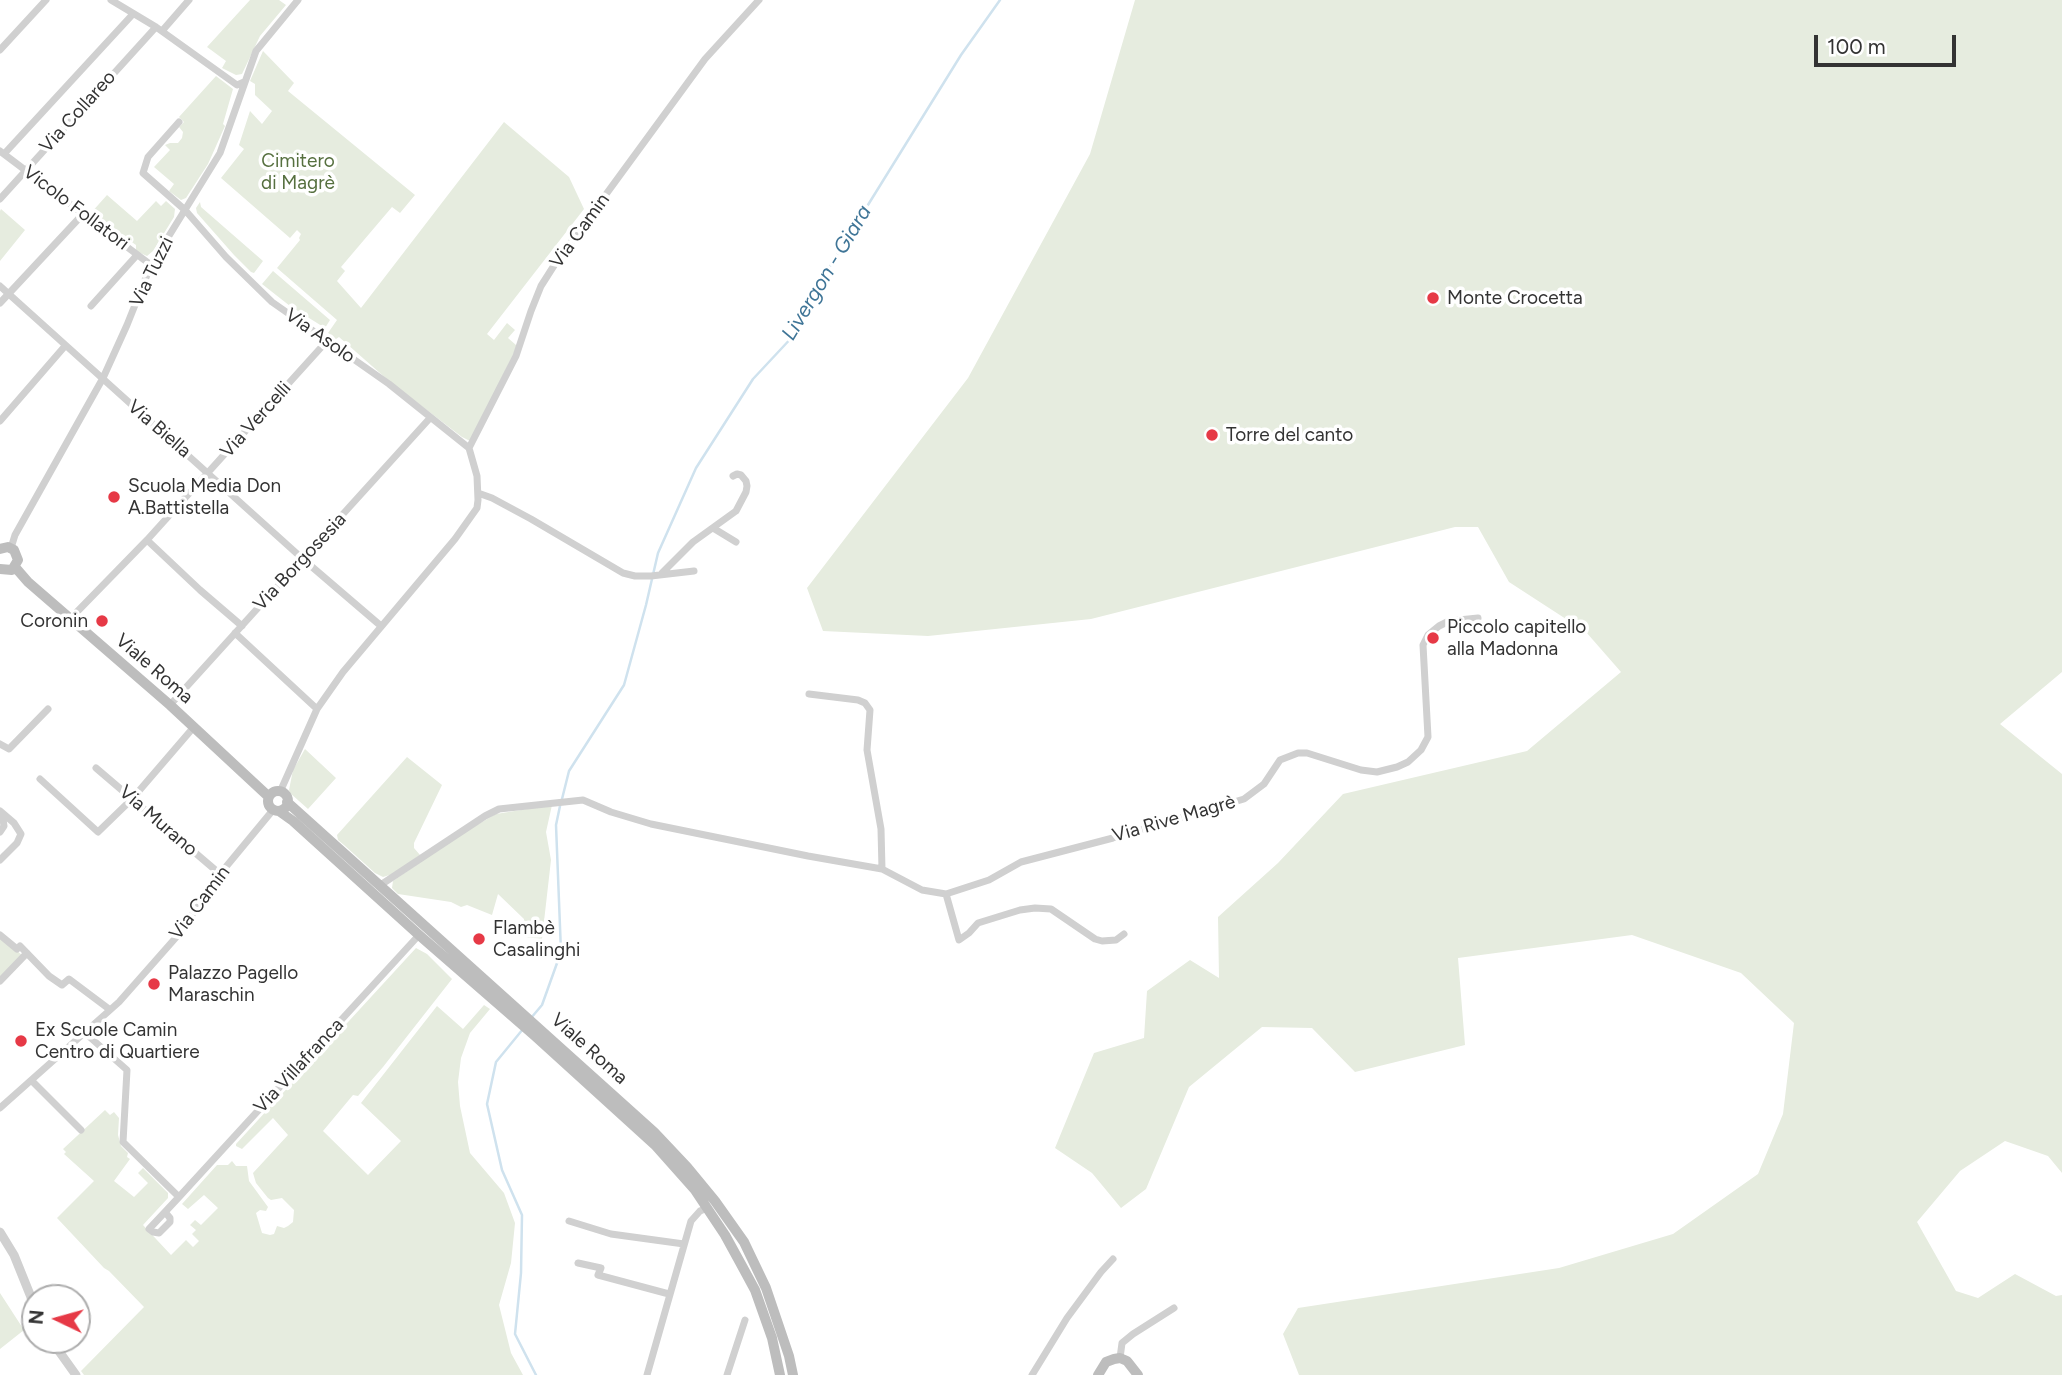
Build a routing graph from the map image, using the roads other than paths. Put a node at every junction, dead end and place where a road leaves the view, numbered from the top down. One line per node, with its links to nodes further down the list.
1 (46, 0): 8 (street)
2 (111, 0): 6 (street)
3 (189, 0): 7 (street, Via Collareo)
4 (298, 0): 9 (street, Via Tuzzi)
5 (759, 0): 27 (street, Via Camin)
6 (133, 13): 7 (street); 11 (street)
7 (159, 29): 9 (street); 12 (street, Via Collareo)
8 (0, 50)
9 (244, 82): 14 (street, Via Tuzzi)
10 (179, 122): 14 (street, Via Asolo)
11 (2, 152): 12 (street, Vicolo Follatori)
12 (26, 169): 13 (street, Via Collareo); 15 (street, Vicolo Follatori)
13 (0, 199)
14 (185, 210): 17 (street, Via Tuzzi); 22 (street, Via Asolo)
15 (83, 214): 16 (street, Vicolo Follatori); 19 (street)
16 (137, 255): 17 (street, Vicolo Follatori); 21 (street)
17 (151, 265): 24 (street, Via Tuzzi)
18 (0, 286): 19 (street, Via Biella)
19 (9, 293): 20 (street); 23 (street, Via Biella)
20 (0, 303)
21 (91, 306)
22 (326, 342): 25 (street, Via Asolo); 28 (street, Via Vercelli)
23 (65, 346): 24 (street, Via Biella); 26 (street)
24 (103, 378): 28 (street, Via Biella); 34 (street, Via Tuzzi)
25 (430, 418): 27 (street, Via Asolo); 35 (street, Via Borgosesia)
26 (0, 421)
27 (469, 448): 30 (street)
28 (209, 473): 32 (street, Via Vercelli); 35 (street, Via Biella)
29 (733, 476): 31 (street)
30 (478, 494): 39 (street); 43 (street)
31 (713, 528): 33 (street); 39 (street)
32 (147, 540): 41 (street, Via Vercelli); 42 (street)
33 (736, 542)
34 (5, 548): 36 (main road)
35 (304, 560): 42 (street, Via Borgosesia); 43 (street, Via Biella)
36 (15, 567): 37 (main road); 41 (main road, Viale Roma)
37 (0, 569)
38 (694, 571): 39 (street)
39 (659, 575)
40 (1478, 618): 64 (street, Via Rive Magrè)
41 (70, 619): 46 (main road, Viale Roma)
42 (242, 626): 44 (street, Via Borgosesia)
43 (382, 626): 48 (street)
44 (235, 633): 46 (street, Via Borgosesia); 48 (street)
45 (809, 694): 61 (street)
46 (170, 705): 49 (main road, Viale Roma)
47 (48, 709): 50 (street)
48 (317, 709): 54 (street)
49 (193, 728): 53 (main road, Viale Roma); 55 (street)
50 (0, 744)
51 (96, 768): 55 (street, Via Murano)
52 (40, 779): 55 (street)
53 (269, 797): 54 (main road); 56 (main road)
54 (284, 797): 56 (main road); 63 (main road, Viale Roma)
55 (132, 799): 62 (street, Via Murano)
56 (276, 810): 62 (street, Via Camin); 63 (main road, Viale Roma)
57 (1, 812): 58 (street); 59 (street)
58 (17, 826): 59 (street); 60 (street)
59 (2, 829)
60 (0, 860)
61 (881, 869): 63 (street); 64 (street)
62 (220, 874): 70 (street, Via Camin)
63 (376, 889): 65 (main road, Viale Roma)
64 (946, 894): 66 (street)
65 (423, 932): 72 (main road, Viale Roma); 76 (street, Via Villafranca)
66 (1124, 934)
67 (0, 935): 68 (street)
68 (27, 953): 69 (street); 70 (street)
69 (0, 981)
70 (109, 1009): 71 (street, Via Camin)
71 (84, 1032): 73 (street, Via Camin); 76 (street)
72 (581, 1072): 77 (main road, Viale Roma); 94 (main road, Viale Roma)
73 (32, 1081): 74 (street, Via Camin); 75 (street)
74 (0, 1108)
75 (81, 1130)
76 (179, 1197): 78 (street, Via Villafranca)
77 (707, 1208): 81 (street); 93 (main road, Viale Roma)
78 (165, 1212)
79 (569, 1221): 81 (street)
80 (0, 1232): 84 (street)
81 (684, 1244): 85 (street)
82 (1113, 1259): 95 (street)
83 (578, 1263): 85 (street)
84 (26, 1284)
85 (669, 1294): 91 (street)
86 (1174, 1308): 89 (street)
87 (745, 1320): 92 (street)
88 (61, 1354): 90 (street)
89 (1120, 1358): 96 (main road); 97 (main road)
90 (76, 1375)
91 (646, 1375)
92 (727, 1375)
93 (780, 1375)
94 (793, 1375)
95 (1032, 1375)
96 (1098, 1375)
97 (1138, 1375)

